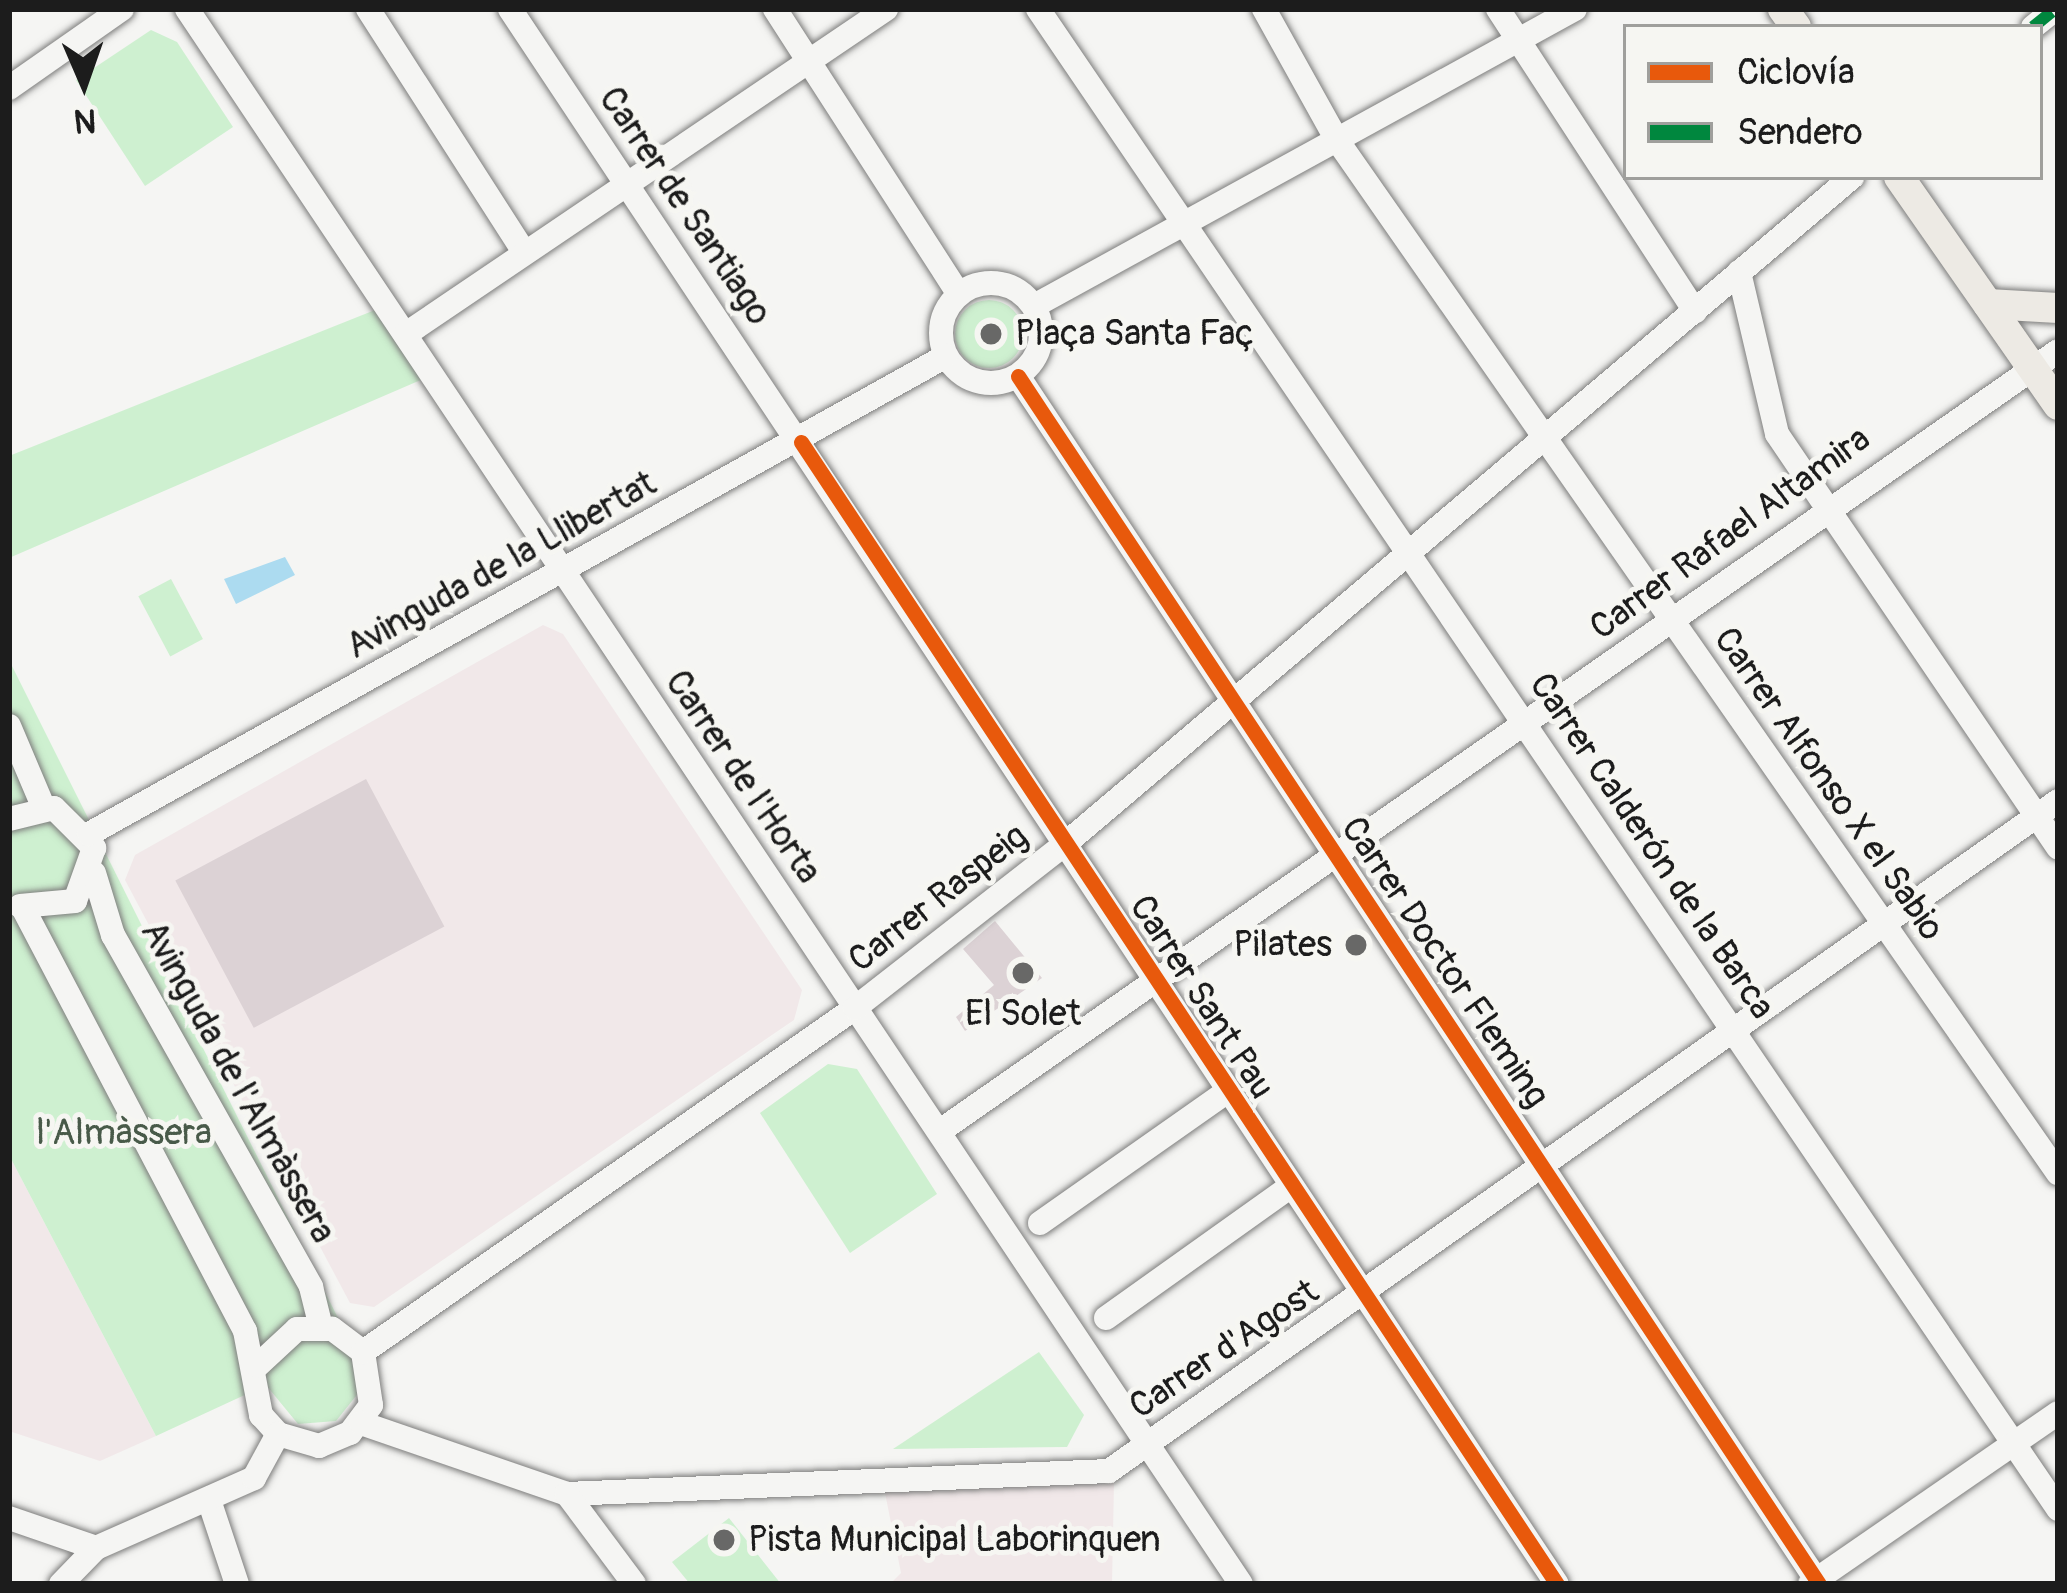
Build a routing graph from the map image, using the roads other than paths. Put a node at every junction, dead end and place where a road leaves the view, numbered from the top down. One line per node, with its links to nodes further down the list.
1 (122, 9): 13 (street)
2 (187, 9): 26 (street, Carrer de l'Horta)
3 (368, 9): 19 (street)
4 (510, 9): 17 (street, Carrer de Santiago)
5 (775, 9): 12 (street)
6 (886, 9): 12 (street)
7 (1038, 9): 18 (street, Carrer Calderón de la Barca)
8 (1264, 9): 14 (street, Carrer Alfonso X el Sabio)
9 (1498, 9): 11 (street)
10 (1575, 9): 11 (street)
11 (1518, 40): 14 (street); 25 (street)
12 (810, 62): 17 (street); 21 (street)
13 (9, 88)
14 (1337, 140): 18 (street); 31 (street, Carrer Alfonso X el Sabio)
15 (1848, 180): 20 (street, Carrer Raspeig)
16 (1901, 180): 22 (main road)
17 (626, 184): 19 (street); 32 (street, Carrer de Santiago)
18 (1184, 225): 23 (street); 34 (street, Carrer Calderón de la Barca)
19 (524, 252): 26 (street)
20 (1739, 272): 25 (street, Carrer Raspeig); 33 (street)
21 (959, 294): 23 (street); 27 (street)
22 (1988, 304): 24 (main road); 28 (main road)
23 (1034, 306): 29 (street)
24 (2058, 308)
25 (1695, 310): 31 (street, Carrer Raspeig)
26 (406, 334): 35 (street, Carrer de l'Horta)
27 (946, 356): 29 (street); 32 (street, Avinguda de la Llibertat)
28 (2045, 359): 30 (main road); 33 (street, Carrer Rafael Altamira)
29 (1018, 376): 37 (street, Carrer Doctor Fleming)
30 (2058, 405)
31 (1546, 438): 34 (street, Carrer Raspeig); 36 (street, Carrer Alfonso X el Sabio)
32 (801, 442): 35 (street, Avinguda de la Llibertat); 45 (street, Carrer Sant Pau)
33 (1825, 508): 36 (street, Carrer Rafael Altamira); 42 (street)
34 (1409, 551): 37 (street, Carrer Raspeig); 38 (street, Carrer Calderón de la Barca)
35 (562, 571): 44 (street, Avinguda de la Llibertat); 52 (street, Carrer de l'Horta)
36 (1671, 620): 38 (street, Carrer Rafael Altamira); 50 (street, Carrer Alfonso X el Sabio)
37 (1227, 698): 45 (street, Carrer Raspeig); 47 (street, Carrer Doctor Fleming)
38 (1528, 724): 47 (street, Carrer Rafael Altamira); 53 (street, Carrer Calderón de la Barca)
39 (9, 726): 41 (street)
40 (2058, 801): 42 (street, Carrer d'Agost)
41 (43, 806): 43 (street); 44 (street)
42 (2036, 816): 46 (street); 50 (street, Carrer d'Agost)
43 (9, 819)
44 (89, 833): 48 (street, Avinguda de l'Almàssera)
45 (1065, 844): 51 (street, Carrer Sant Pau); 52 (street, Carrer Raspeig)
46 (2058, 847)
47 (1338, 855): 51 (street, Carrer Rafael Altamira); 56 (street, Carrer Doctor Fleming)
48 (94, 873): 49 (street); 62 (street, Avinguda de l'Almàssera)
49 (16, 903): 64 (street)
50 (1885, 925): 53 (street, Carrer d'Agost); 57 (street, Carrer Alfonso X el Sabio)
51 (1157, 982): 54 (street, Carrer Sant Pau); 55 (street, Carrer Rafael Altamira)
52 (855, 1008): 55 (street, Carrer de l'Horta); 63 (street, Carrer Raspeig)
53 (1734, 1034): 56 (street, Carrer d'Agost); 69 (street, Carrer Calderón de la Barca)
54 (1228, 1091): 58 (street, Carrer Sant Pau); 59 (street)
55 (940, 1131): 68 (street, Carrer de l'Horta)
56 (1544, 1166): 60 (street, Carrer d'Agost); 76 (street, Carrer Doctor Fleming)
57 (2058, 1173)
58 (1292, 1186): 60 (street, Carrer Sant Pau); 61 (street)
59 (1040, 1222)
60 (1364, 1298): 68 (street, Carrer d'Agost); 80 (street, Carrer Sant Pau)
61 (1106, 1318)
62 (321, 1327): 63 (street); 64 (street)
63 (363, 1352): 66 (street)
64 (257, 1366): 67 (street)
65 (2058, 1413): 69 (street)
66 (361, 1423): 67 (street); 70 (street, Carrer d'Agost)
67 (278, 1434): 71 (street)
68 (1148, 1444): 70 (street, Carrer d'Agost); 79 (street, Carrer de l'Horta)
69 (2014, 1444): 72 (street, Carrer Calderón de la Barca); 76 (street)
70 (567, 1494): 78 (street)
71 (211, 1503): 74 (street); 77 (street)
72 (2058, 1509)
73 (9, 1518): 74 (street)
74 (96, 1549): 75 (street)
75 (69, 1580)
76 (1815, 1583)
77 (237, 1584)
78 (634, 1584)
79 (1241, 1584)
80 (1557, 1584)

